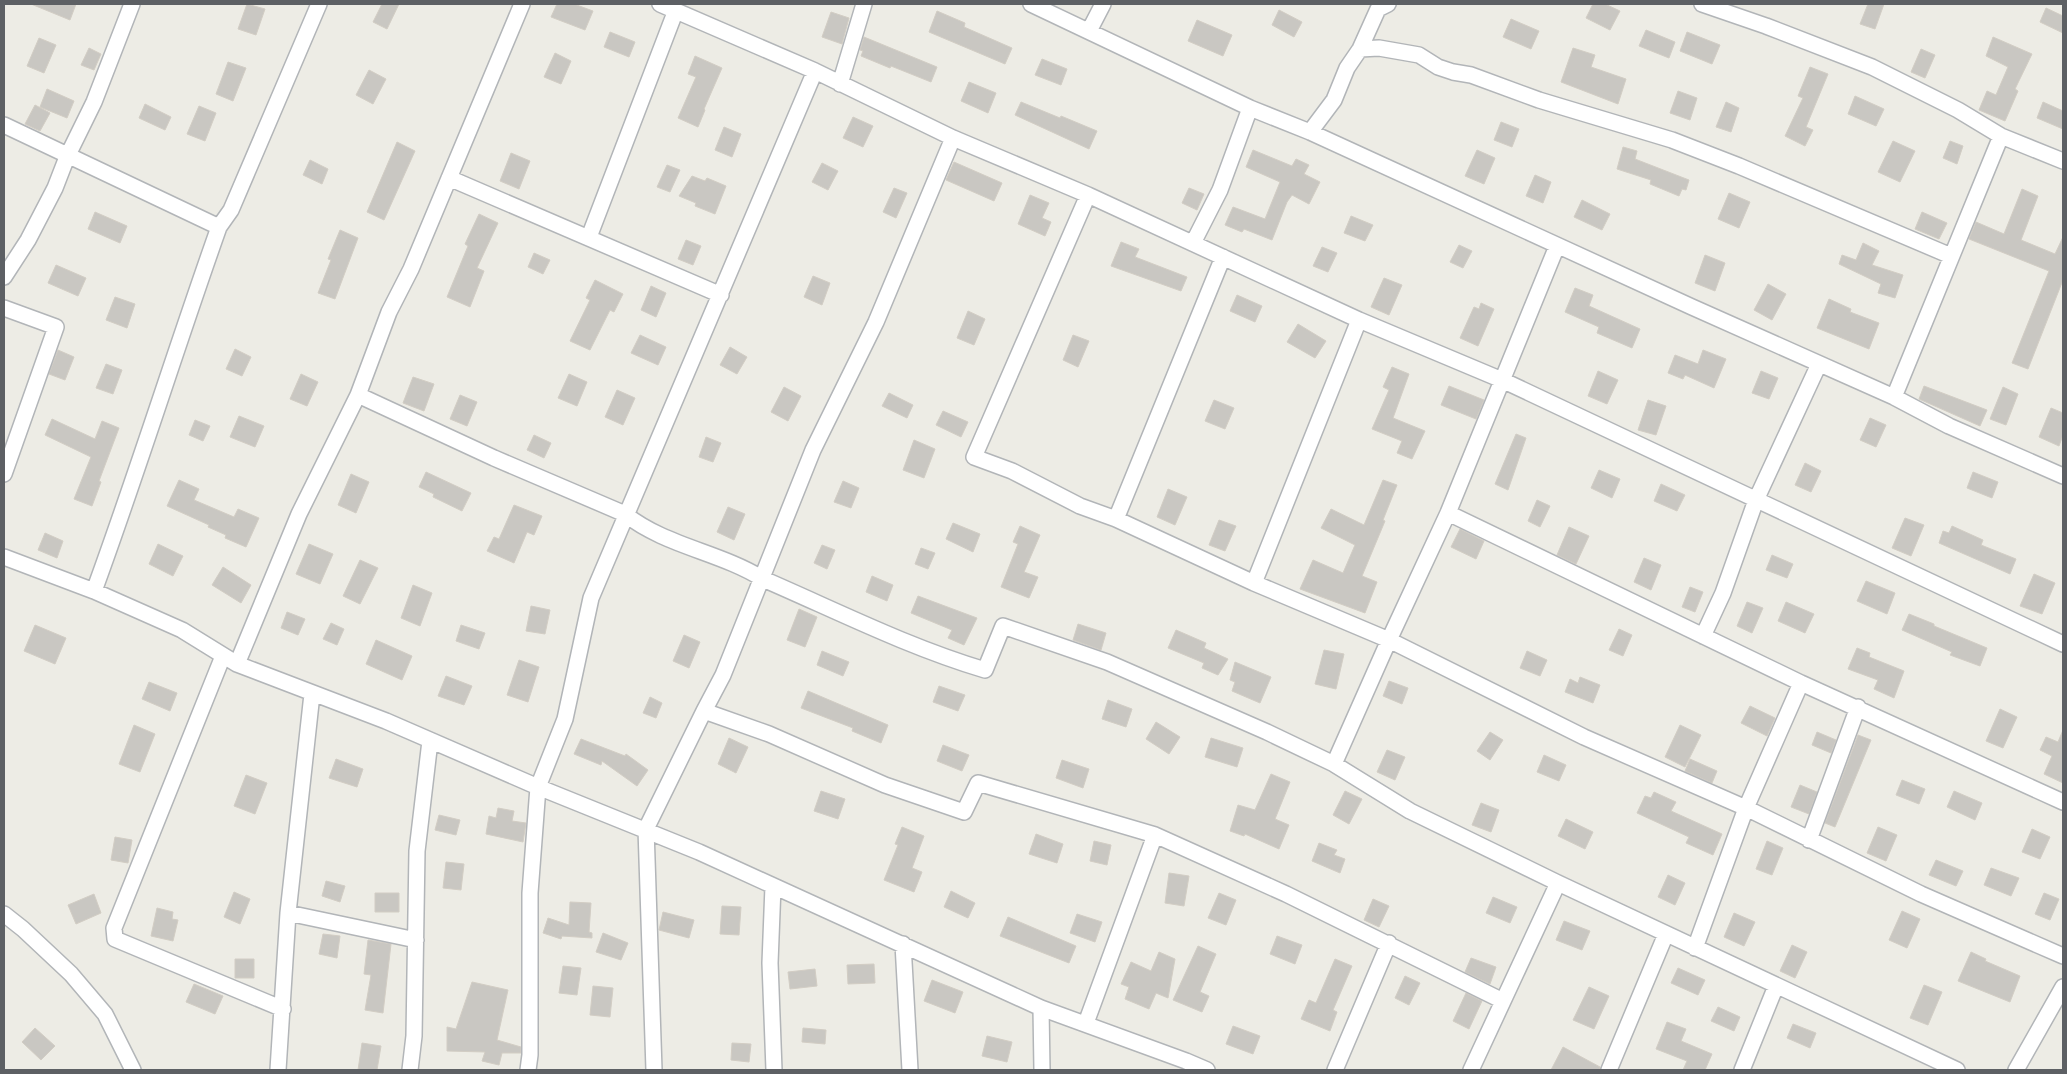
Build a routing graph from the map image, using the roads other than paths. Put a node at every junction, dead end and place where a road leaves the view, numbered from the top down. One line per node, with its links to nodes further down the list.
1 (132, 4): 20 (street)
2 (319, 4): 24 (street)
3 (522, 4): 22 (street)
4 (660, 4): 10 (street)
5 (864, 4): 14 (street)
6 (1032, 4): 11 (street)
7 (1104, 4): 11 (street)
8 (1702, 4): 18 (street)
9 (1377, 6): 12 (street)
10 (676, 10): 13 (street); 25 (street)
11 (1089, 31): 15 (street)
12 (1360, 49): 17 (street); 28 (street)
13 (815, 71): 14 (street); 31 (street)
14 (840, 84): 19 (street)
15 (1250, 108): 17 (street); 26 (street)
16 (4, 125): 20 (street)
17 (1310, 132): 27 (street)
18 (2001, 136): 21 (street); 28 (street)
19 (954, 138): 23 (street); 45 (street)
20 (67, 157): 24 (street); 30 (street)
21 (2063, 161)
22 (449, 178): 25 (street); 36 (street)
23 (1088, 195): 26 (street); 43 (street)
24 (219, 227): 47 (street)
25 (588, 237): 31 (street)
26 (1194, 243): 29 (street)
27 (1557, 246): 34 (street); 35 (street)
28 (1951, 256): 37 (street)
29 (1223, 257): 33 (street); 43 (street)
30 (4, 277)
31 (721, 295): 42 (street)
32 (4, 308): 38 (street)
33 (1359, 320): 35 (street); 46 (street)
34 (1819, 364): 37 (street); 40 (street)
35 (1502, 380): 40 (street); 41 (street)
36 (358, 395): 42 (street); 52 (street)
37 (1894, 396): 39 (street)
38 (4, 474)
39 (2063, 476)
40 (1756, 500): 48 (street); 50 (street)
41 (1448, 513): 48 (street); 49 (street)
42 (625, 514): 45 (street); 59 (street)
43 (1116, 519): 46 (street)
44 (4, 557): 47 (street)
45 (763, 579): 56 (street); 58 (street)
46 (1254, 583): 49 (street)
47 (94, 591): 51 (street)
48 (1703, 636): 53 (street)
49 (1389, 640): 58 (street); 61 (street)
50 (2063, 644)
51 (223, 656): 52 (street); 79 (street)
52 (237, 664): 54 (street)
53 (1801, 682): 55 (street); 61 (street)
54 (312, 694): 57 (street); 67 (street)
55 (1858, 707): 60 (street); 64 (street)
56 (704, 711): 62 (street); 63 (street)
57 (430, 741): 59 (street); 70 (street)
58 (1334, 764): 65 (street)
59 (538, 787): 62 (street); 84 (street)
60 (2063, 802)
61 (1746, 808): 64 (street); 73 (street)
62 (646, 829): 66 (street); 85 (street)
63 (1155, 835): 71 (street); 80 (street)
64 (1809, 840): 74 (street)
65 (1558, 883): 69 (street); 77 (street)
66 (774, 886): 72 (street); 86 (street)
67 (288, 913): 70 (street); 79 (street)
68 (4, 914): 81 (street)
69 (1666, 934): 73 (street); 92 (street)
70 (416, 940): 83 (street)
71 (1389, 943): 77 (street); 90 (street)
72 (903, 944): 78 (street); 87 (street)
73 (1695, 948): 75 (street)
74 (2063, 956)
75 (1776, 986): 93 (street); 94 (street)
76 (2063, 987): 95 (street)
77 (1503, 1001): 91 (street)
78 (1040, 1008): 80 (street); 88 (street)
79 (283, 1009): 82 (street)
80 (1086, 1023): 89 (street)
81 (133, 1070)
82 (278, 1070)
83 (410, 1070)
84 (528, 1070)
85 (654, 1070)
86 (774, 1070)
87 (910, 1070)
88 (1042, 1070)
89 (1207, 1070)
90 (1335, 1070)
91 (1471, 1070)
92 (1610, 1070)
93 (1742, 1070)
94 (1957, 1070)
95 (2016, 1070)

